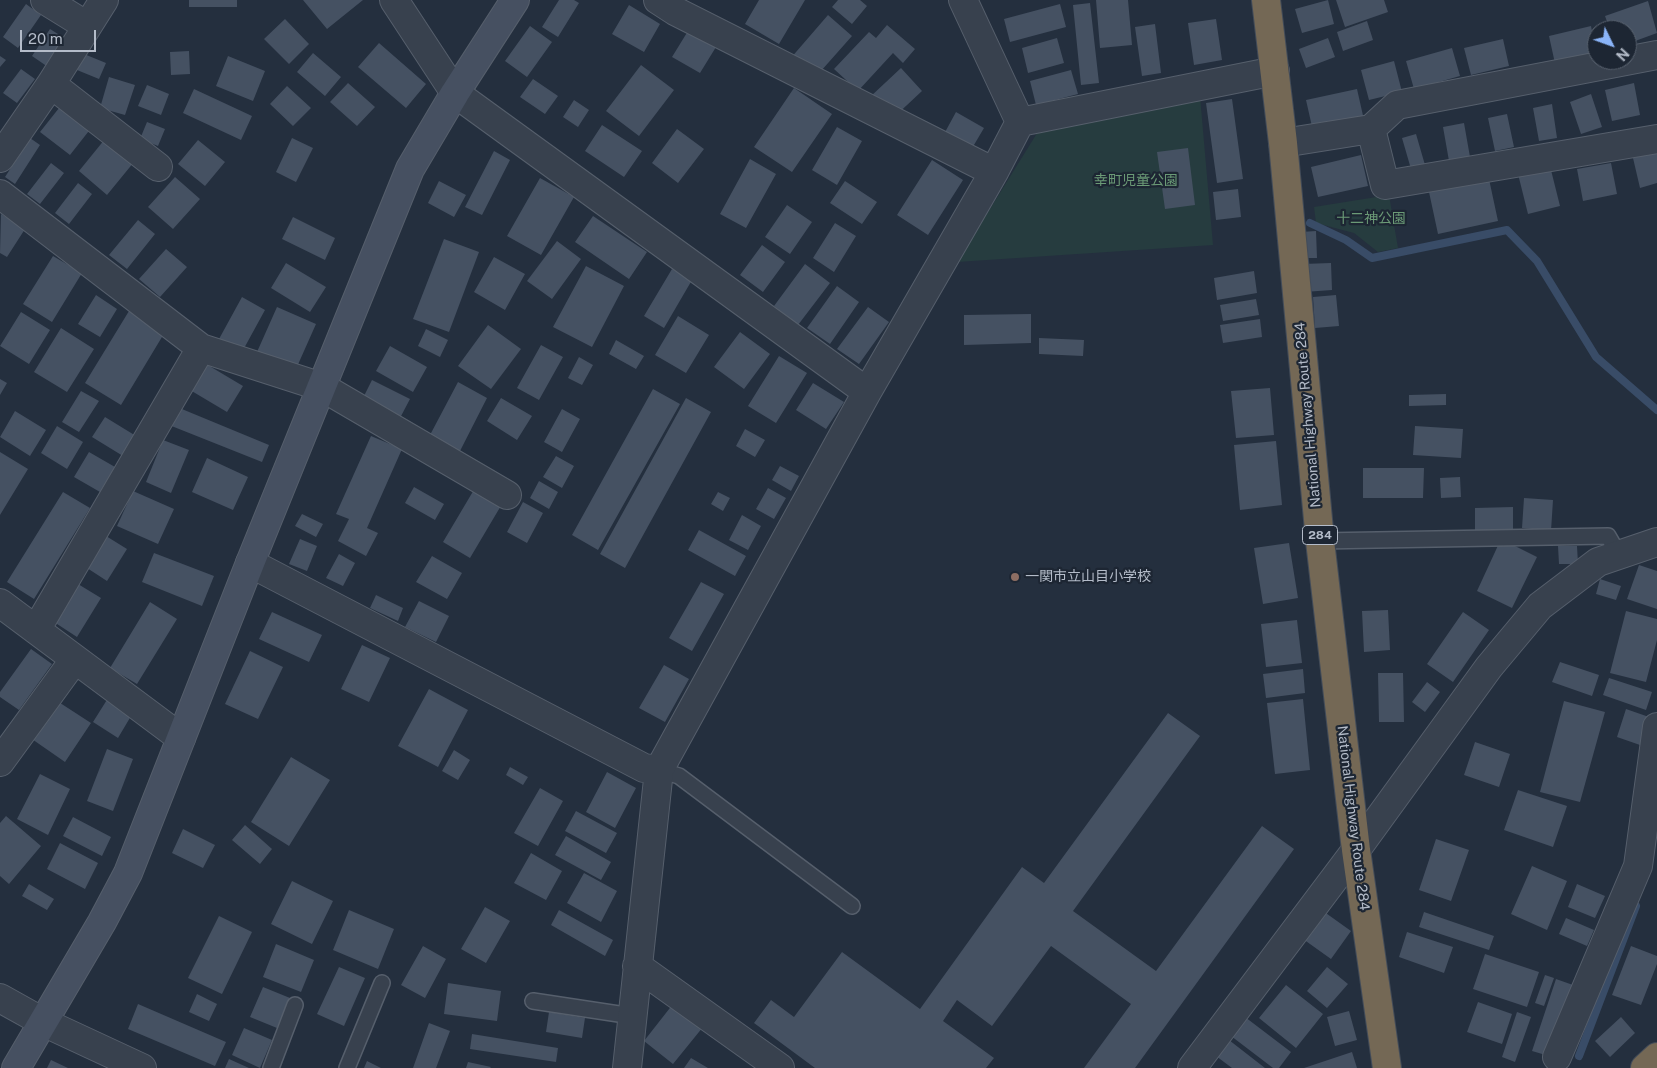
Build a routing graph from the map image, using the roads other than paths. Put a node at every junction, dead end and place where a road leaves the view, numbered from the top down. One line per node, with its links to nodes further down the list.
1 (45, 0): 8 (street)
2 (104, 0): 8 (street)
3 (394, 0): 12 (street)
4 (515, 0): 12 (street)
5 (658, 0): 19 (street)
6 (963, 0): 13 (street)
7 (1266, 0): 10 (highway, National Highway Route 284 / 284)
8 (87, 26): 11 (street)
9 (1657, 55): 14 (street)
10 (1275, 71): 13 (street); 16 (highway, National Highway Route 284 / 284)
11 (51, 84): 17 (street); 18 (street)
12 (455, 93): 22 (street); 23 (street)
13 (1020, 122): 19 (street)
14 (1371, 129): 15 (street); 16 (street)
15 (1657, 139)
16 (1283, 143): 25 (highway, National Highway Route 284 / 284)
17 (0, 158)
18 (158, 168)
19 (994, 172): 23 (street)
20 (0, 194): 21 (street)
21 (201, 348): 22 (street); 30 (street)
22 (322, 387): 24 (street); 28 (street)
23 (868, 392): 35 (street)
24 (507, 494)
25 (1320, 541): 27 (lane); 36 (highway, National Highway Route 284 / 284)
26 (1657, 542): 27 (street)
27 (1619, 555): 36 (street)
28 (250, 563): 33 (street); 35 (street)
29 (0, 603): 30 (street)
30 (36, 630): 31 (street)
31 (76, 660): 33 (street); 34 (street)
32 (1657, 727): 45 (street)
33 (181, 738): 44 (street)
34 (0, 762)
35 (659, 770): 37 (lane); 38 (street)
36 (1356, 850): 53 (street); 54 (highway, National Highway Route 284 / 284)
37 (852, 906)
38 (637, 966): 43 (street); 52 (street)
39 (382, 983): 50 (lane)
40 (0, 998): 44 (street)
41 (533, 1001): 43 (lane)
42 (295, 1006): 49 (lane)
43 (632, 1016): 51 (street)
44 (42, 1022): 47 (street); 48 (street)
45 (1557, 1057)
46 (1657, 1057): 55 (highway)
47 (16, 1068)
48 (142, 1068)
49 (271, 1068)
50 (347, 1068)
51 (627, 1068)
52 (780, 1068)
53 (1192, 1068)
54 (1387, 1068)
55 (1645, 1068)

